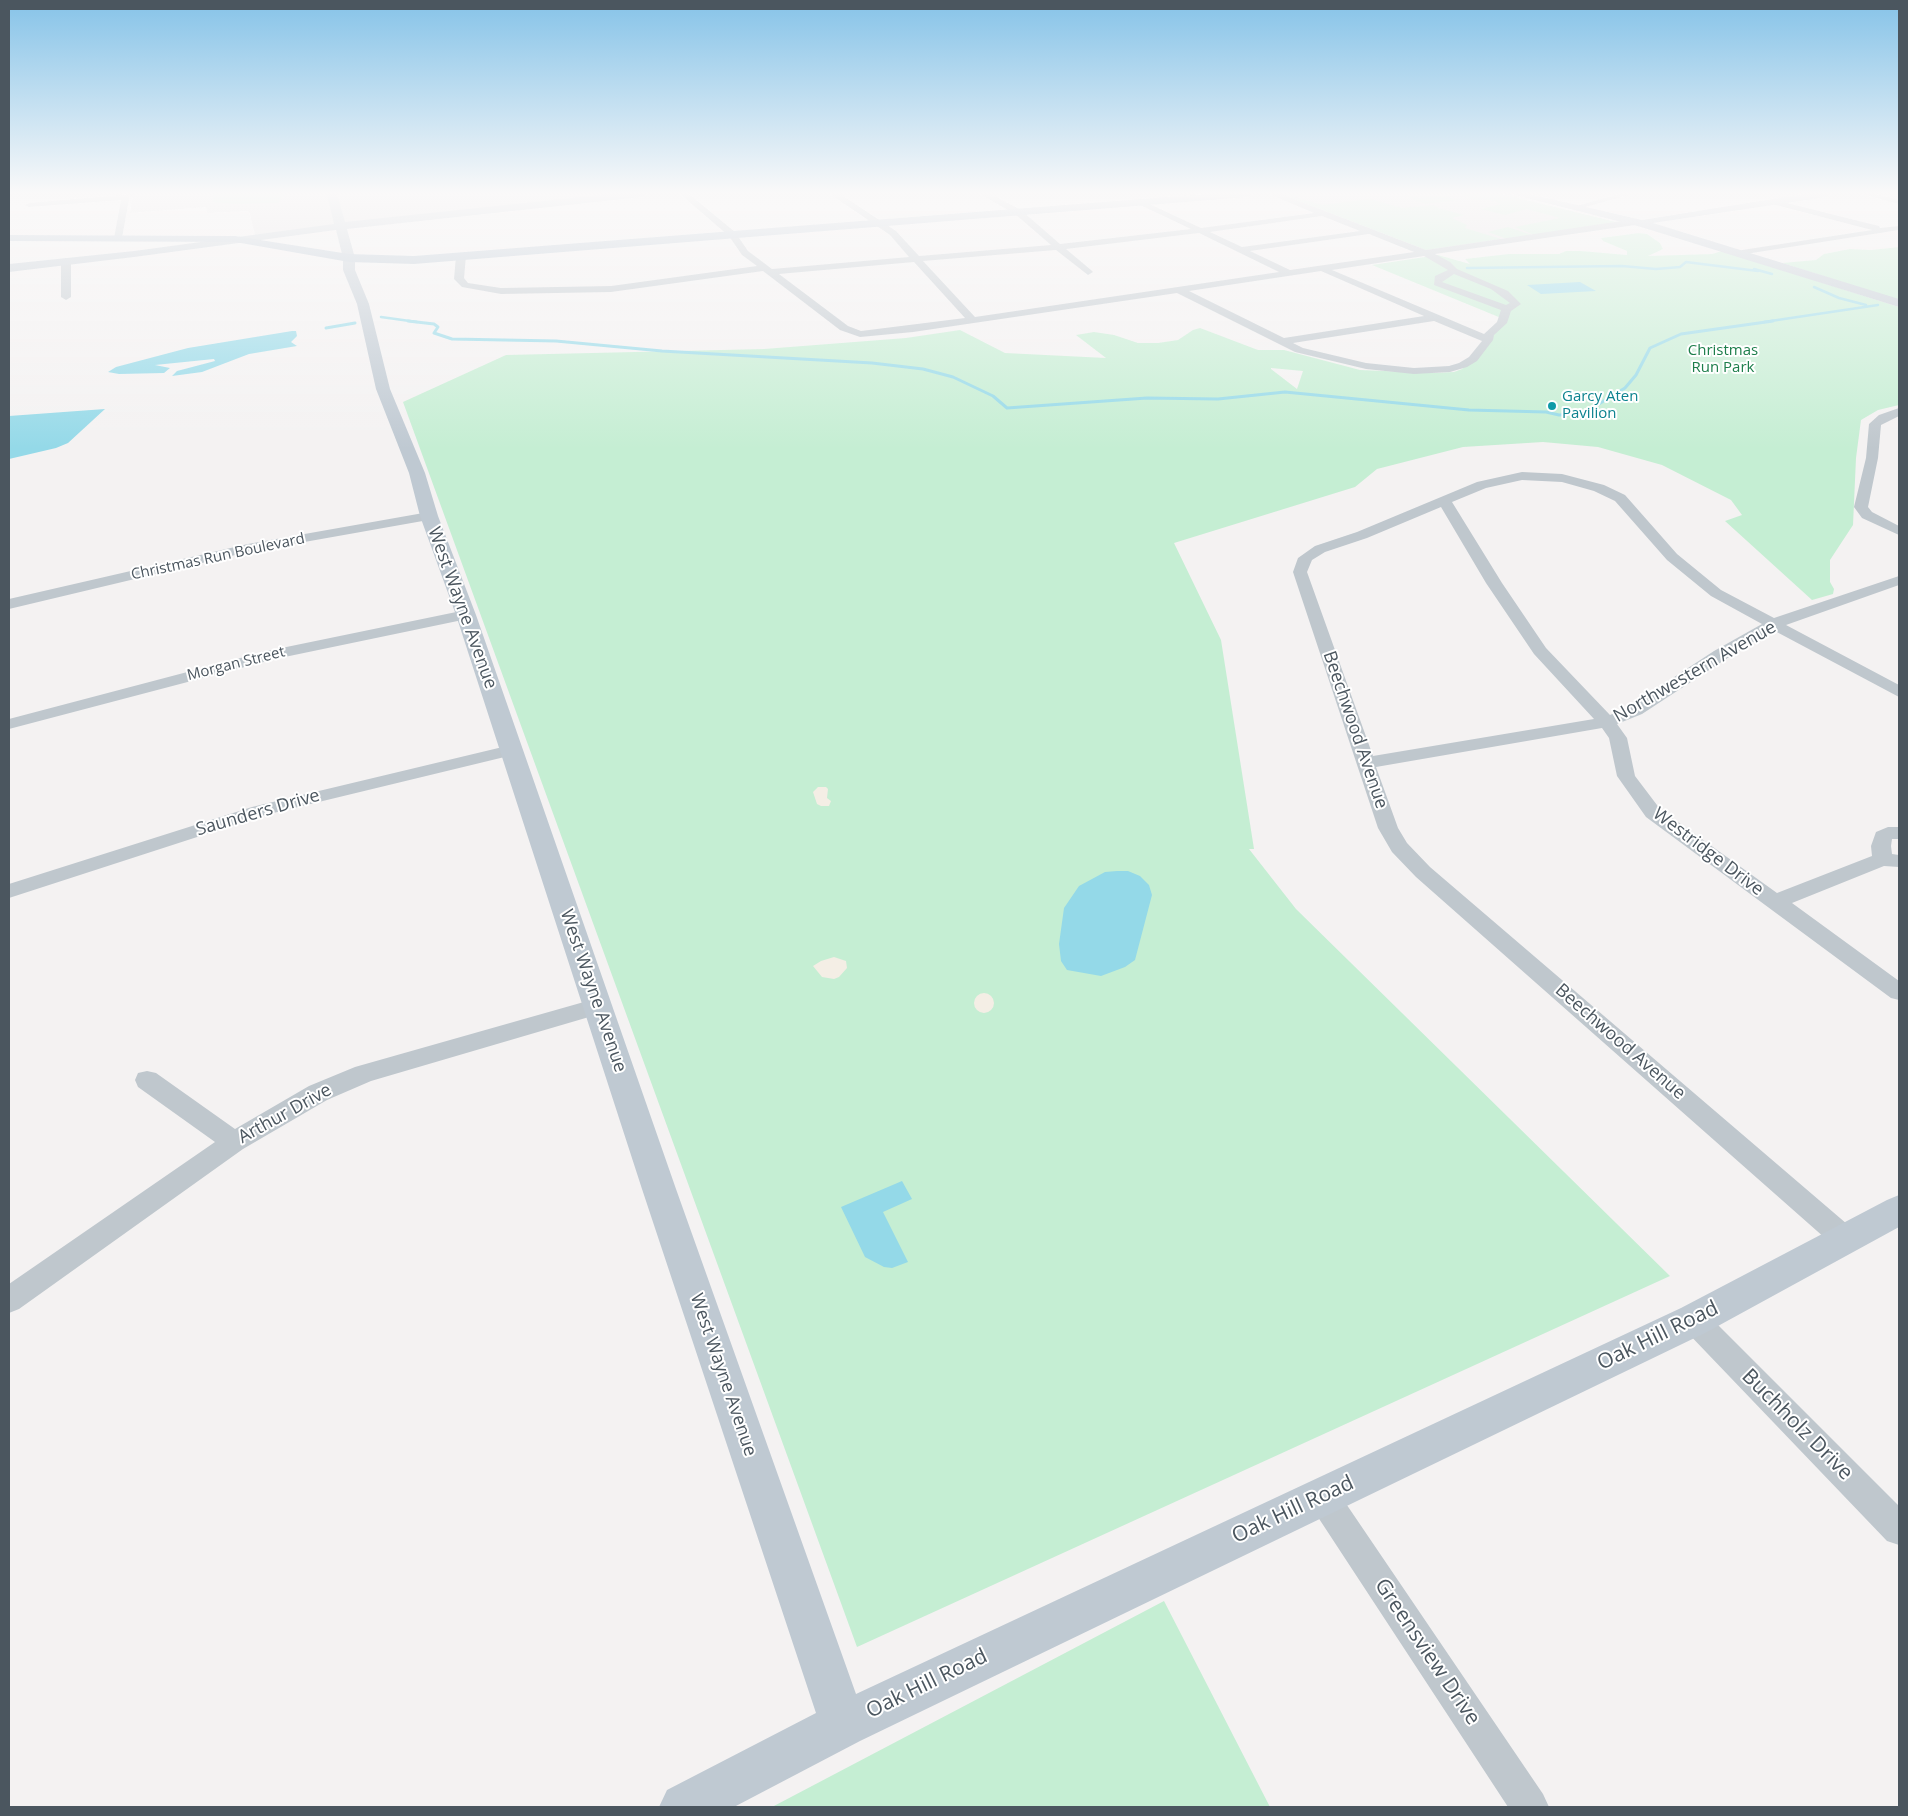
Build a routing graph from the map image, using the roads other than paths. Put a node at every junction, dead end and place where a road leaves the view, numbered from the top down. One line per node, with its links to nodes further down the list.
1 (66, 279): 13 (street)
2 (352, 279): 22 (street, West Wayne Avenue)
3 (459, 279): 4 (street)
4 (696, 279)
5 (779, 279): 17 (street)
6 (935, 279): 17 (street)
7 (1257, 279): 12 (street)
8 (1346, 279): 16 (street)
9 (1438, 279): 15 (street)
10 (1472, 279): 15 (street)
11 (1823, 279): 14 (street)
12 (1179, 290): 17 (street); 19 (street)
13 (66, 297)
14 (1896, 302)
15 (1507, 310): 18 (street)
16 (1437, 317): 18 (street); 19 (street)
17 (973, 320)
18 (1491, 336): 19 (street)
19 (1280, 342)
20 (1899, 412): 23 (street)
21 (1444, 500): 27 (street, Beechwood Avenue); 29 (street, Westridge Drive); 32 (street, Beechwood Avenue)
22 (428, 516): 25 (street, Christmas Run Boulevard); 26 (street, West Wayne Avenue)
23 (1899, 531)
24 (1899, 580): 27 (street, Northwestern Avenue)
25 (9, 604)
26 (466, 615): 30 (street, Morgan Street); 31 (street, West Wayne Avenue)
27 (1773, 624): 28 (street, Beechwood Avenue); 29 (street, Northwestern Avenue)
28 (1899, 692)
29 (1607, 722): 32 (street, Northwestern Avenue); 36 (street, Westridge Drive)
30 (9, 724)
31 (511, 750): 35 (street, Saunders Drive); 38 (street, West Wayne Avenue)
32 (1367, 763): 42 (street, Beechwood Avenue)
33 (1899, 832): 34 (street)
34 (1891, 860): 36 (street)
35 (9, 891)
36 (1775, 902): 37 (street, Westridge Drive)
37 (1899, 992)
38 (598, 1006): 40 (street, Arthur Drive); 47 (street, West Wayne Avenue)
39 (147, 1080): 40 (street)
40 (234, 1142): 43 (street, Arthur Drive)
41 (1899, 1210): 42 (street, Oak Hill Road)
42 (1844, 1238): 44 (street, Oak Hill Road)
43 (9, 1300)
44 (1694, 1320): 45 (street, Oak Hill Road); 46 (street, Buchholz Drive)
45 (1323, 1497): 47 (street, Oak Hill Road); 49 (street, Greensview Drive)
46 (1899, 1529)
47 (843, 1724): 48 (street, Oak Hill Road)
48 (684, 1807)
49 (1530, 1807)

